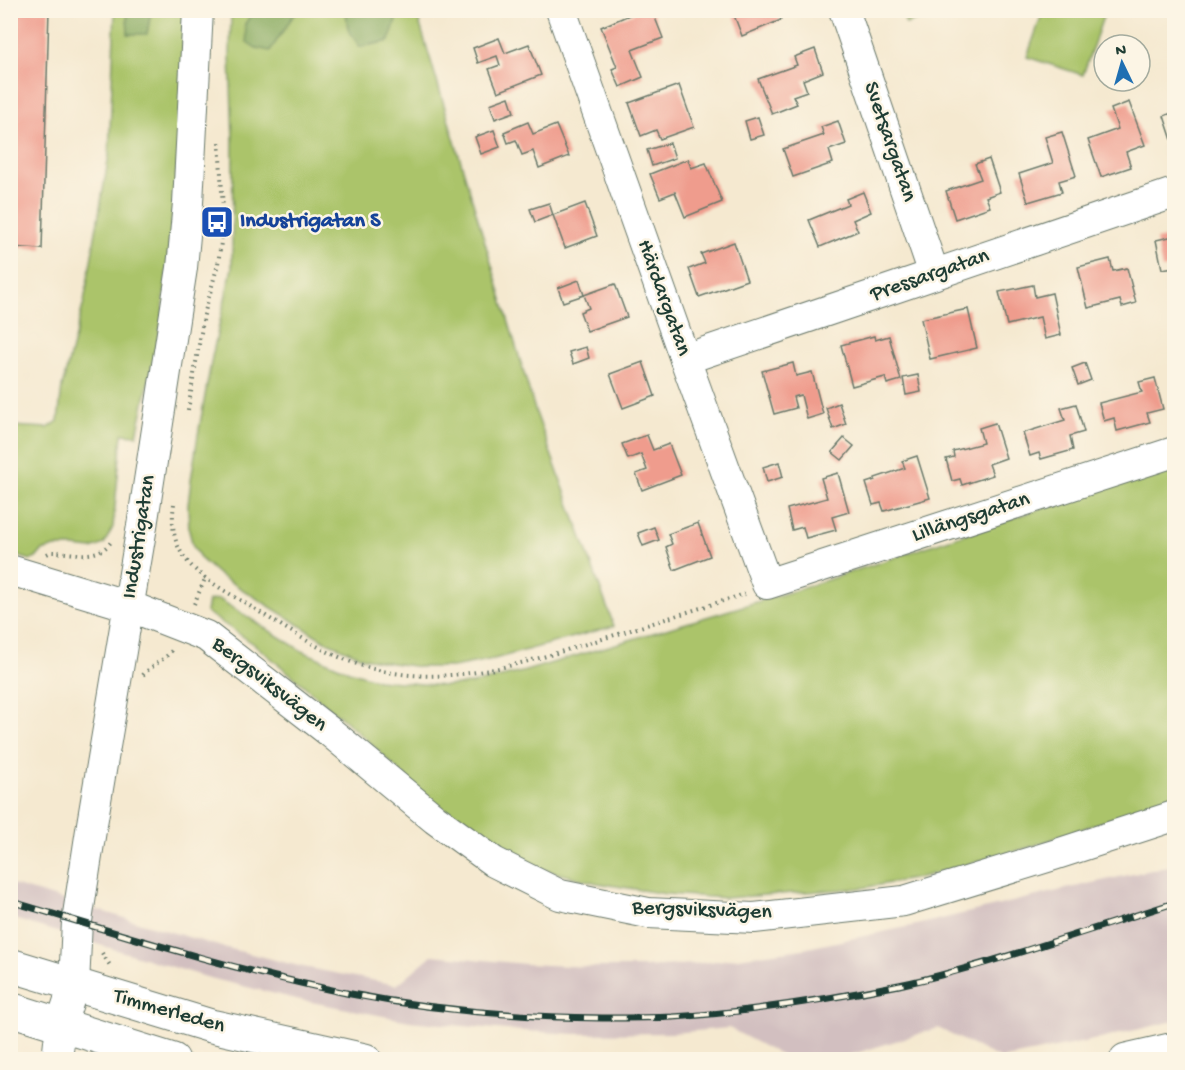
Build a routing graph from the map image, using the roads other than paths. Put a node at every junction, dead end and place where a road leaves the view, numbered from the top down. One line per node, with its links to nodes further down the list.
1 (198, 10): 10 (street, Industrigatan)
2 (561, 10): 6 (street, Härdargatan)
3 (844, 10): 5 (street, Svetsargatan)
4 (1174, 193): 5 (street, Pressargatan)
5 (934, 274): 6 (street, Pressargatan)
6 (685, 359): 9 (street, Härdargatan)
7 (1174, 452): 9 (street, Lillängsgatan)
8 (22, 574): 10 (street, Bergsviksvägen)
9 (768, 584)
10 (129, 606): 11 (street, Bergsviksvägen); 13 (street, Industrigatan)
11 (1174, 816)
12 (10, 965): 13 (main road, Timmerleden)
13 (74, 985): 15 (street, Industrigatan); 19 (main road, Timmerleden)
14 (10, 1009): 15 (main road, Timmerleden)
15 (61, 1024): 17 (street, Industrigatan); 18 (main road, Timmerleden)
16 (1174, 1048): 20 (main road)
17 (57, 1059)
18 (173, 1059)
19 (365, 1059)
20 (1126, 1059)

